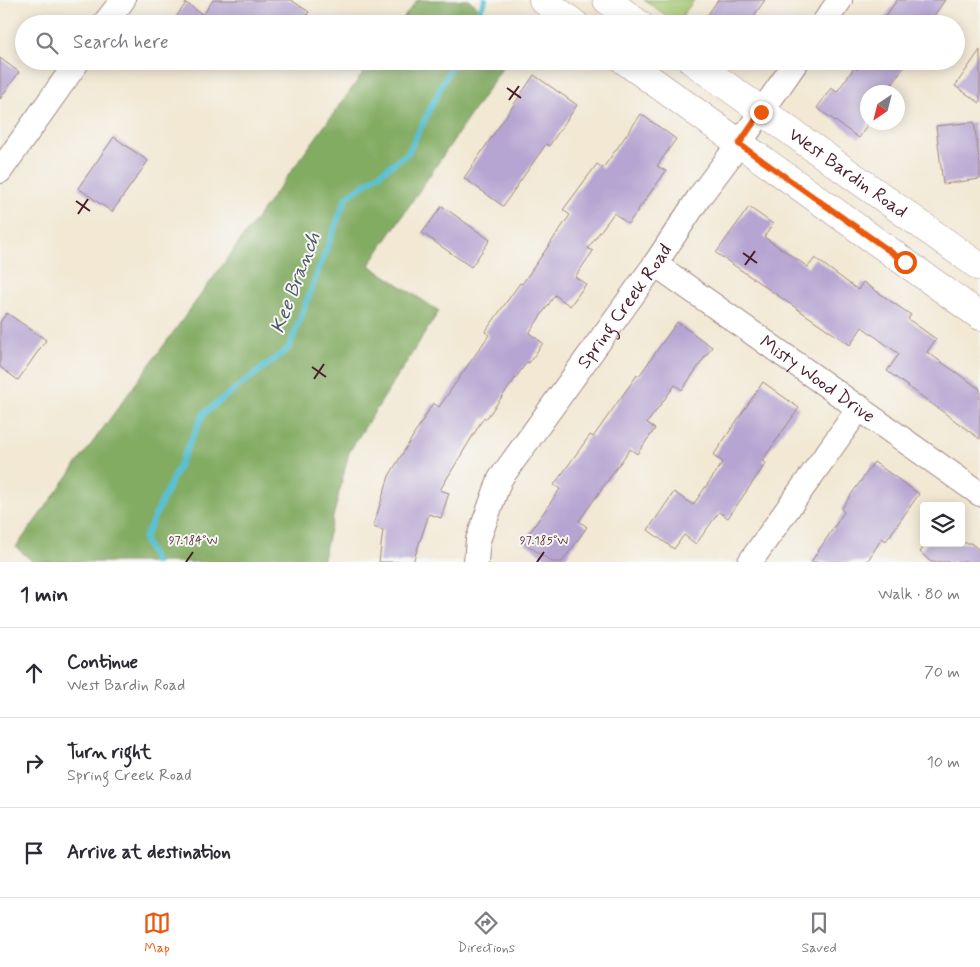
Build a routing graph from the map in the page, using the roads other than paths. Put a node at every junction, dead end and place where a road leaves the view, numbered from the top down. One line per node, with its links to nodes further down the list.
1 (123, 0): 5 (street)
2 (543, 0): 6 (street)
3 (606, 0): 7 (street)
4 (840, 0): 8 (street)
5 (111, 15)
6 (562, 15)
7 (627, 15)
8 (830, 15)
9 (72, 70): 15 (street)
10 (637, 70): 14 (street, West Bardin Road)
11 (704, 70): 13 (street, West Bardin Road)
12 (791, 70): 13 (street, Spring Creek Road)
13 (761, 112): 14 (street, Spring Creek Road); 17 (street, West Bardin Road)
14 (739, 144): 16 (street, Spring Creek Road); 18 (street, West Bardin Road)
15 (0, 171)
16 (655, 264): 19 (street, Misty Wood Drive); 21 (street, Spring Creek Road)
17 (980, 267)
18 (980, 316)
19 (860, 407): 20 (street, Misty Wood Drive); 22 (street)
20 (980, 494)
21 (476, 562)
22 (750, 562)

